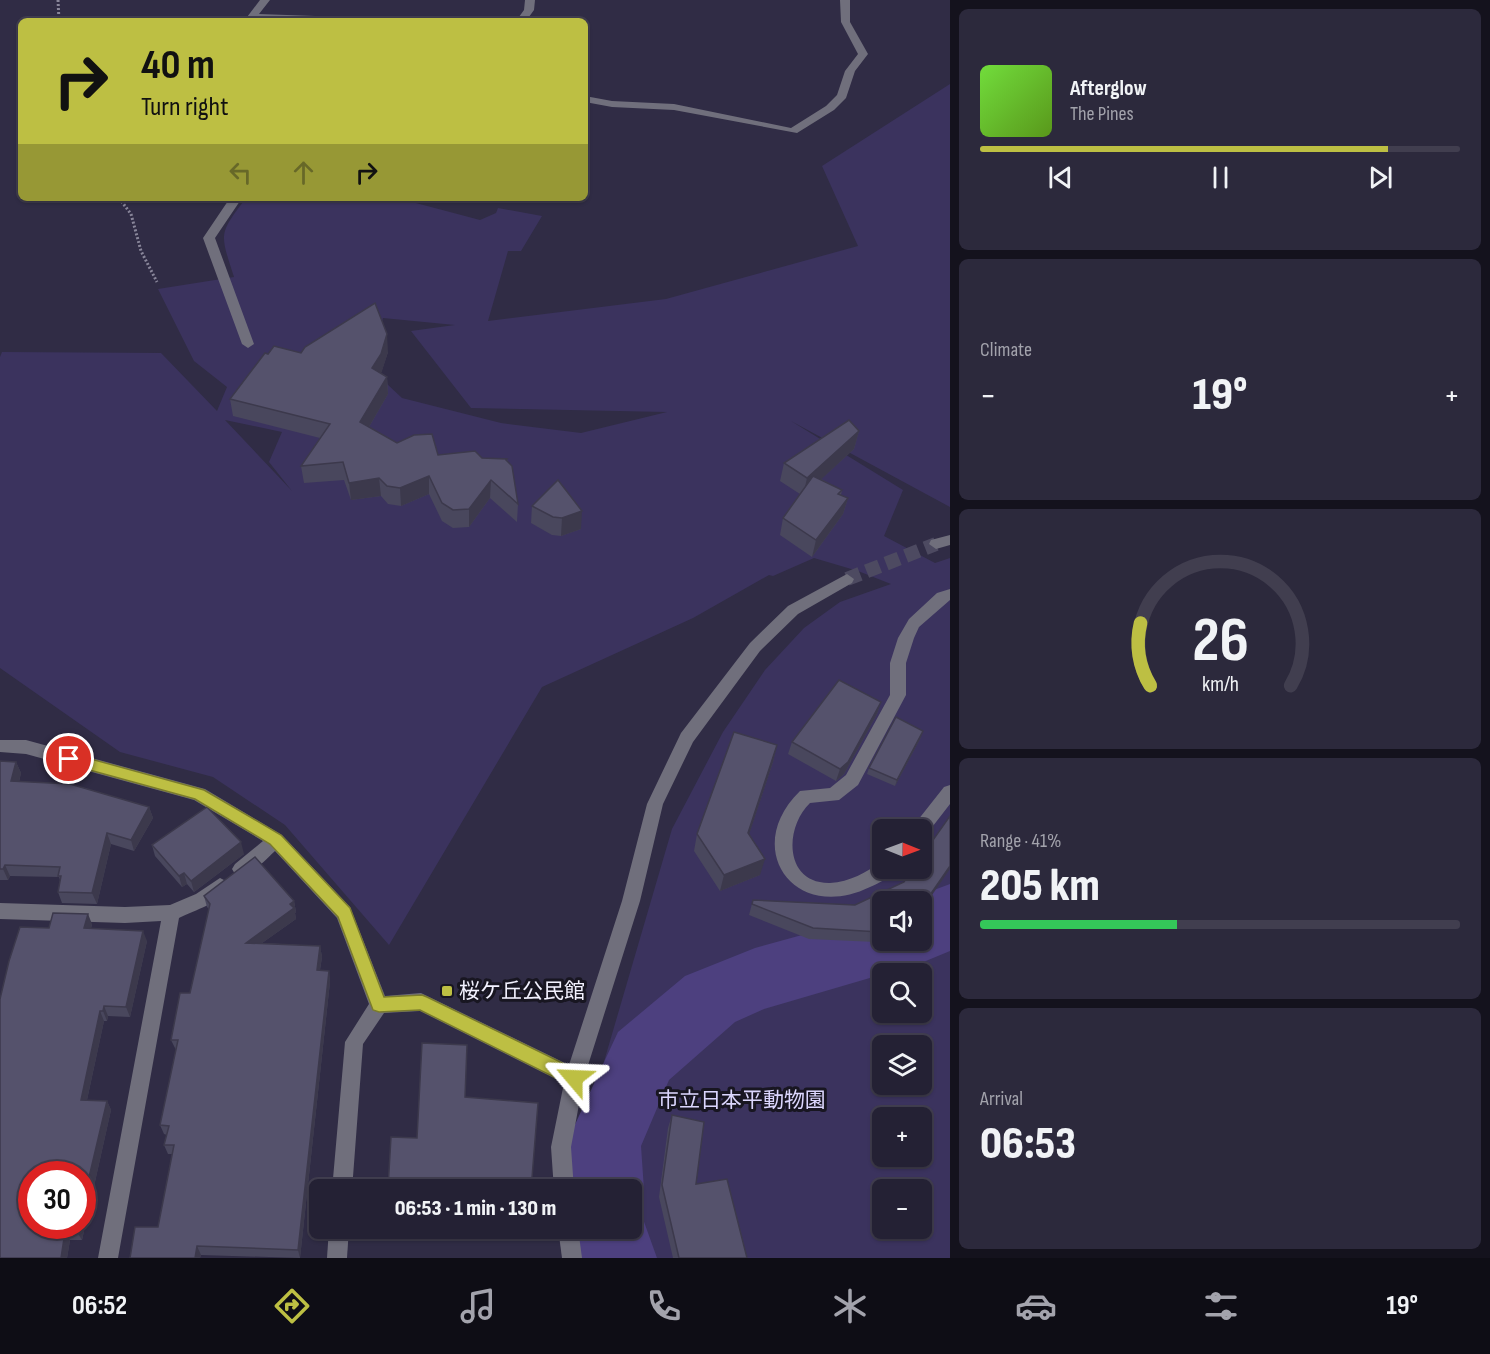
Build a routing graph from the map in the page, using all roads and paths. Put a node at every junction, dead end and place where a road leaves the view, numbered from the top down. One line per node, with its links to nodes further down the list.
1 (58, 0): 5 (path)
2 (266, 0): 6 (street)
3 (531, 0): 7 (street)
4 (845, 0): 8 (street)
5 (58, 18)
6 (251, 18)
7 (523, 18)
8 (588, 100)
9 (121, 201): 11 (path)
10 (234, 201): 12 (street)
11 (157, 282)
12 (248, 344)
13 (847, 579): 23 (street)
14 (950, 594): 19 (street)
15 (0, 746): 18 (street)
16 (950, 792): 17 (street)
17 (929, 819)
18 (276, 840): 21 (street); 22 (street)
19 (872, 876)
20 (0, 911): 21 (street)
21 (171, 913): 28 (street)
22 (379, 1005): 23 (street); 24 (street)
23 (574, 1078): 25 (street)
24 (343, 1179)
25 (563, 1179)
26 (338, 1239): 29 (street)
27 (569, 1239): 30 (street)
28 (108, 1258)
29 (337, 1258)
30 (572, 1258)

